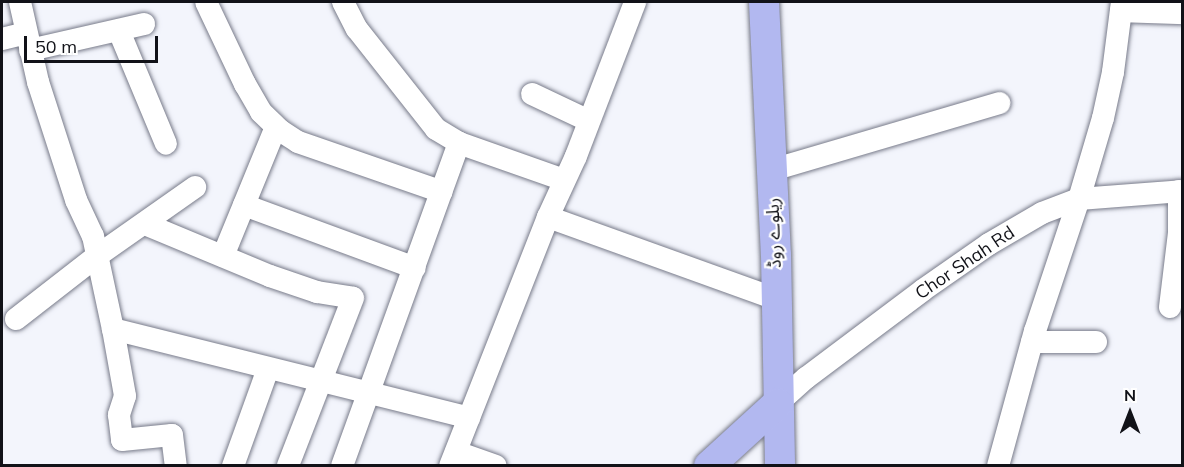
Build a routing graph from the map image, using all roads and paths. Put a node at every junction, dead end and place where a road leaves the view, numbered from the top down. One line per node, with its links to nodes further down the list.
1 (20, 2): 11 (street)
2 (206, 2): 15 (street)
3 (343, 2): 16 (street)
4 (635, 2): 14 (street)
5 (764, 2): 18 (main road, ریلوے روڈ)
6 (1122, 6): 7 (street); 23 (street)
7 (1182, 13)
8 (144, 24): 9 (street)
9 (119, 31): 11 (street); 17 (street)
10 (2, 39): 11 (street)
11 (28, 41): 27 (street)
12 (532, 94): 14 (street)
13 (999, 103): 18 (street)
14 (589, 121): 19 (street)
15 (276, 127): 22 (street); 24 (street)
16 (459, 142): 19 (street); 22 (street)
17 (166, 144)
18 (772, 170): 30 (main road, ریلوے روڈ)
19 (564, 180): 25 (street)
20 (195, 187): 26 (street)
21 (1181, 191): 23 (street, Chor Shah Rd); 31 (street)
22 (442, 192): 29 (street)
23 (1079, 199): 34 (street); 39 (street, Chor Shah Rd)
24 (244, 205): 28 (street); 29 (street)
25 (548, 218): 30 (street); 40 (street)
26 (145, 224): 27 (street); 28 (street)
27 (97, 256): 32 (street); 33 (street)
28 (223, 256): 37 (street)
29 (415, 268): 38 (street)
30 (776, 299): 39 (main road, ریلوے روڈ)
31 (1170, 307)
32 (16, 319)
33 (114, 329): 36 (street); 42 (street)
34 (1032, 342): 35 (street); 49 (street)
35 (1096, 342)
36 (267, 369): 37 (street); 43 (street)
37 (319, 382): 38 (street); 44 (street)
38 (370, 394): 40 (street); 45 (street)
39 (778, 403): 47 (main road); 48 (main road, ریلوے روڈ)
40 (469, 418): 41 (street)
41 (453, 459): 46 (street)
42 (176, 465)
43 (232, 465)
44 (288, 465)
45 (342, 465)
46 (496, 465)
47 (709, 465)
48 (780, 465)
49 (998, 465)

